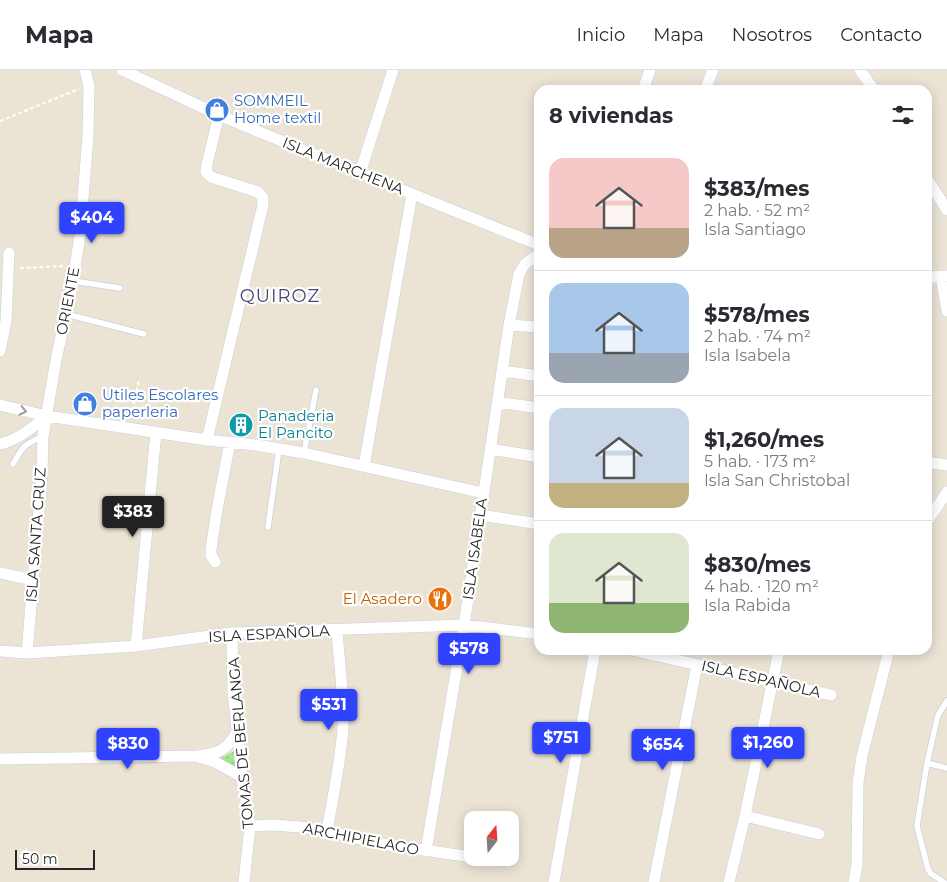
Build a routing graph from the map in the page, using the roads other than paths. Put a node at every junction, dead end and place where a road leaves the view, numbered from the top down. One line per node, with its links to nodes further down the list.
1 (85, 70): 20 (street, ORIENTE)
2 (122, 70): 10 (street, ISLA MARCHENA)
3 (393, 70): 11 (street)
4 (650, 70): 7 (street)
5 (713, 70): 8 (street)
6 (860, 70): 9 (street)
7 (645, 85)
8 (707, 85)
9 (870, 85)
10 (220, 115): 11 (street, ISLA MARCHENA); 37 (street)
11 (360, 173): 13 (street, ISLA MARCHENA)
12 (932, 183): 14 (street)
13 (412, 194): 16 (street, ISLA MARCHENA); 47 (street)
14 (942, 194): 15 (street)
15 (947, 210)
16 (534, 244)
17 (9, 253): 27 (street)
18 (534, 258): 24 (street, ISLA ISABELA)
19 (944, 276): 22 (street)
20 (73, 281): 21 (lane); 23 (street, ORIENTE)
21 (120, 288)
22 (947, 311)
23 (66, 314): 26 (lane); 34 (street, ORIENTE)
24 (509, 325): 25 (street); 28 (street, ISLA ISABELA)
25 (534, 327)
26 (144, 334)
27 (0, 351)
28 (502, 372): 29 (street); 31 (street, ISLA ISABELA)
29 (534, 375)
30 (316, 390): 42 (lane)
31 (498, 402): 33 (street); 41 (street, ISLA ISABELA)
32 (0, 406): 34 (street, one-way to 34)
33 (534, 407)
34 (47, 416): 35 (street); 36 (street, ISLA SANTA CRUZ); 39 (street)
35 (156, 432): 37 (street); 61 (street)
36 (43, 436): 45 (lane); 56 (street, ISLA SANTA CRUZ)
37 (207, 440): 38 (street)
38 (230, 442): 40 (street); 54 (street)
39 (0, 444)
40 (279, 449): 42 (street); 53 (lane)
41 (490, 449): 43 (street); 49 (street, ISLA ISABELA)
42 (304, 454): 47 (street)
43 (534, 456)
44 (932, 463): 46 (street)
45 (13, 464)
46 (947, 465)
47 (364, 466): 49 (street)
48 (947, 492): 50 (street)
49 (484, 493): 51 (street, ISLA ISABELA)
50 (932, 514)
51 (480, 515): 52 (street); 57 (street, ISLA ISABELA)
52 (534, 523)
53 (268, 527)
54 (215, 562)
55 (0, 573): 56 (street)
56 (33, 580): 63 (street, ISLA SANTA CRUZ)
57 (464, 625): 58 (street, ISLA ESPAÑOLA); 60 (street, ISLA ESPAÑOLA); 82 (street, ISLA ISABELA)
58 (336, 630): 59 (street, ISLA ESPAÑOLA); 80 (street)
59 (232, 633): 61 (street, ISLA ESPAÑOLA); 72 (street, TOMAS DE BERLANGA)
60 (534, 633)
61 (136, 646): 63 (street, ISLA ESPAÑOLA)
62 (0, 651): 63 (street, ISLA ESPAÑOLA)
63 (27, 653)
64 (594, 655): 85 (street)
65 (653, 655): 68 (street, ISLA ESPAÑOLA)
66 (778, 655): 69 (street)
67 (888, 655): 88 (street)
68 (696, 665): 69 (street, ISLA ESPAÑOLA); 86 (street)
69 (773, 682): 70 (street, ISLA ESPAÑOLA); 78 (street)
70 (831, 695)
71 (947, 702): 75 (lane)
72 (237, 732): 73 (street); 77 (street, TOMAS DE BERLANGA)
73 (198, 756): 74 (street); 77 (street)
74 (0, 759)
75 (927, 763): 76 (lane); 89 (lane)
76 (947, 768)
77 (242, 777): 79 (street, TOMAS DE BERLANGA)
78 (745, 816): 81 (street); 87 (street)
79 (250, 826): 80 (street, ARCHIPIELAGO); 84 (street, TOMAS DE BERLANGA)
80 (327, 831): 82 (street, ARCHIPIELAGO)
81 (819, 834)
82 (426, 852): 83 (street, ARCHIPIELAGO)
83 (464, 856)
84 (244, 882)
85 (554, 882)
86 (654, 882)
87 (728, 882)
88 (854, 882)
89 (944, 882)

